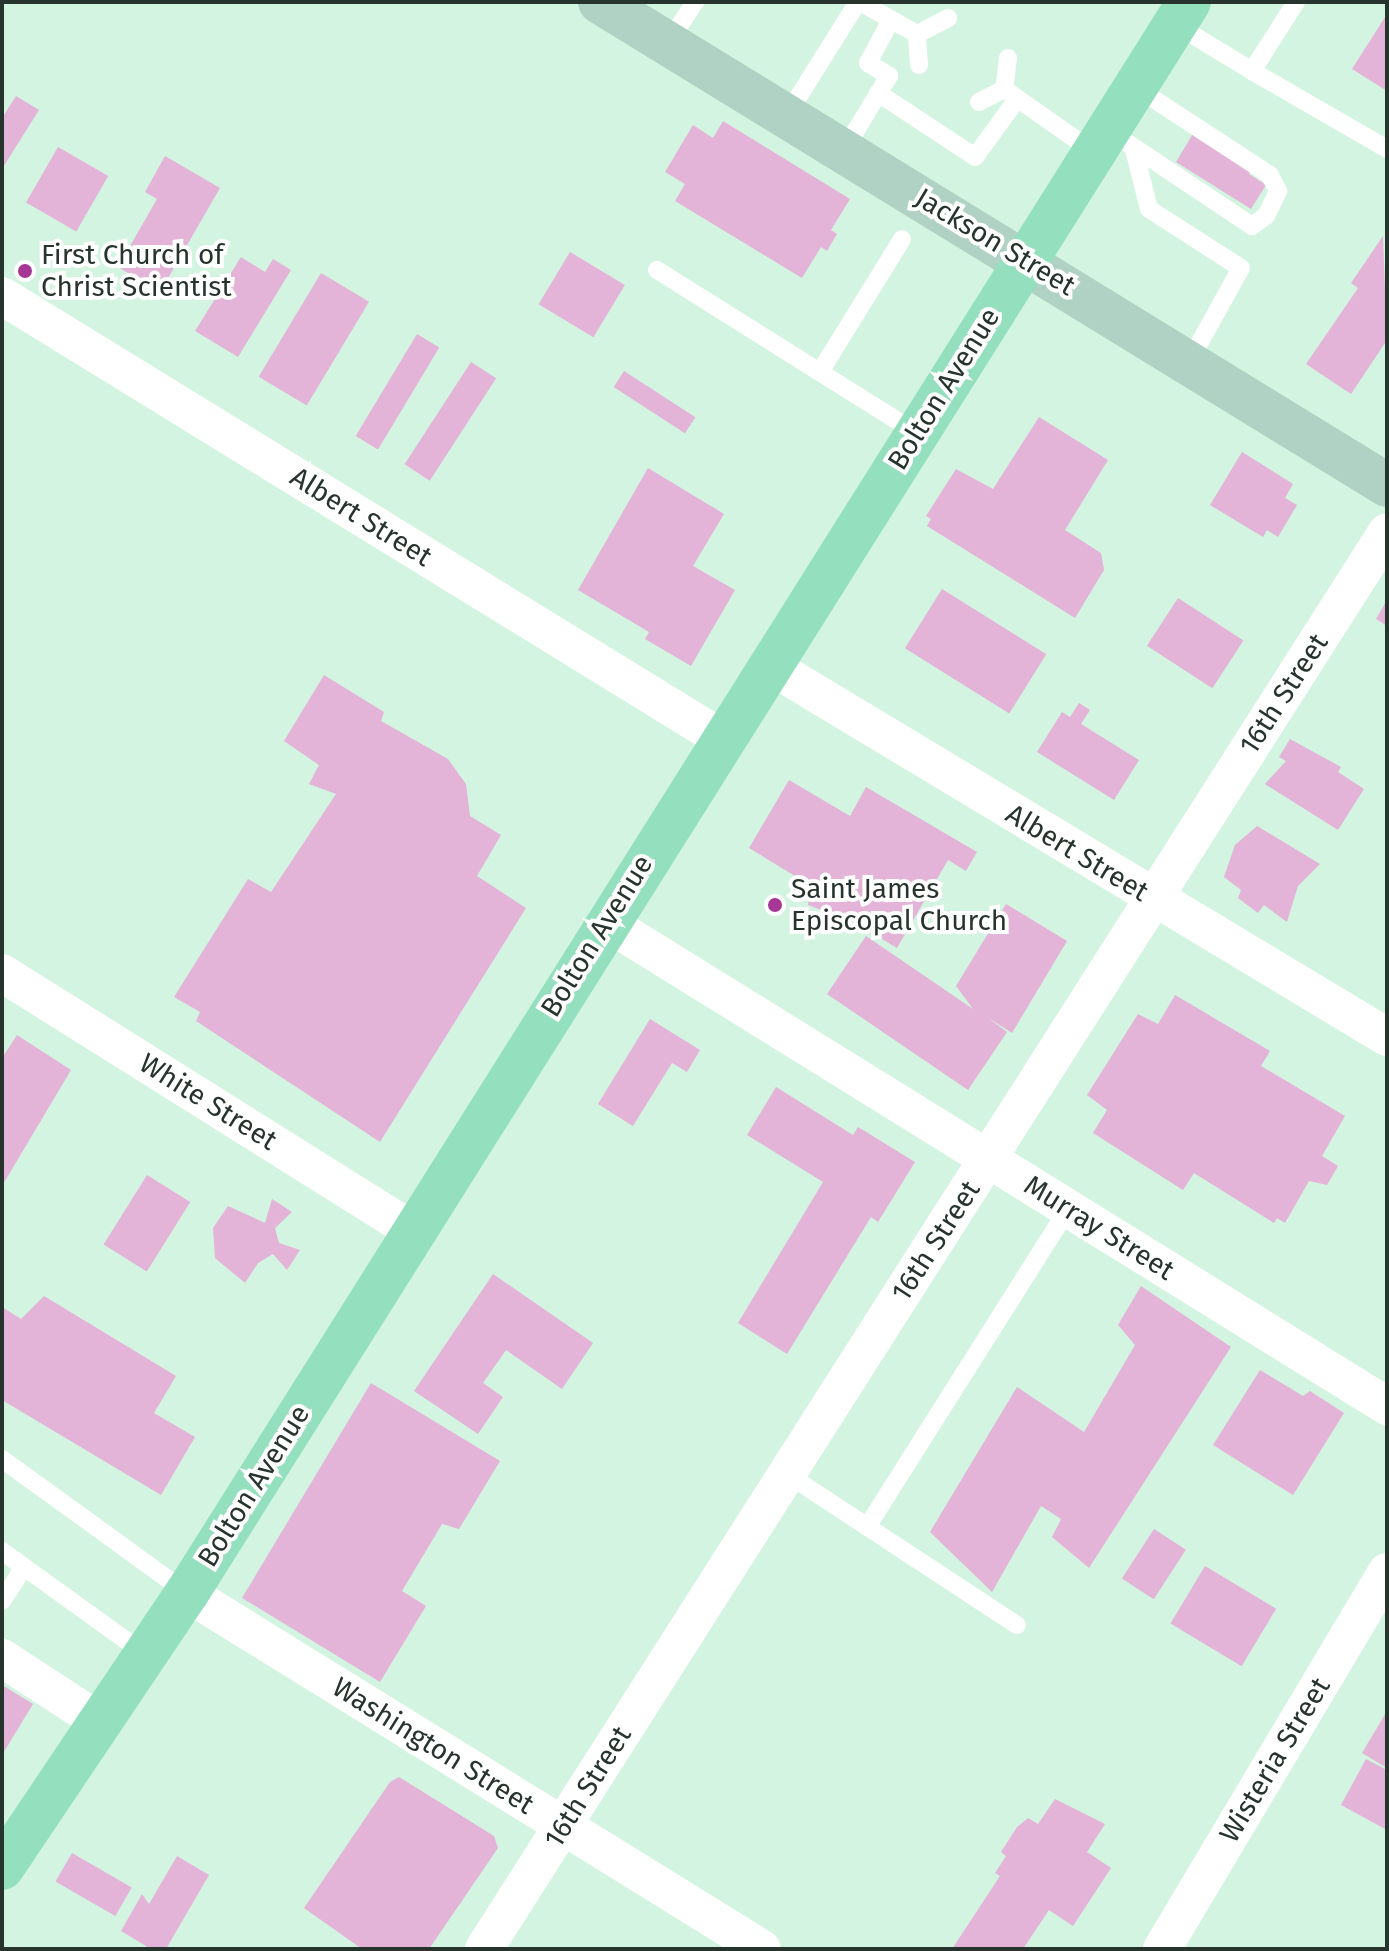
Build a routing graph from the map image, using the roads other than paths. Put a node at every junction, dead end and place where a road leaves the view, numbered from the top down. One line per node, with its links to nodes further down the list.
1 (600, 2): 9 (main road, Jackson Street)
2 (695, 2): 9 (lane)
3 (859, 2): 7 (lane); 17 (lane)
4 (1296, 2): 12 (lane)
5 (1182, 13): 12 (lane); 13 (main road, Bolton Avenue)
6 (948, 18): 8 (lane)
7 (891, 20): 8 (lane); 14 (lane)
8 (917, 34): 11 (lane)
9 (668, 43): 17 (main road, Jackson Street)
10 (1008, 58): 15 (lane)
11 (919, 65)
12 (1252, 71): 19 (lane)
13 (1135, 87): 18 (main road, Bolton Avenue); 18 (lane)
14 (878, 93): 15 (lane); 20 (lane)
15 (1011, 94): 16 (lane); 18 (lane)
16 (979, 102)
17 (787, 115): 20 (main road, Jackson Street)
18 (1112, 143): 22 (main road, Bolton Avenue); 25 (lane)
19 (1387, 149)
20 (844, 150): 22 (main road, Jackson Street)
21 (902, 239): 26 (lane)
22 (1026, 260): 25 (main road, Jackson Street); 27 (main road, Bolton Avenue)
23 (657, 270): 26 (lane)
24 (2, 296): 31 (street, Albert Street)
25 (1189, 362): 28 (main road, Jackson Street)
26 (820, 372): 27 (lane)
27 (917, 433): 30 (main road, Bolton Avenue)
28 (1387, 485)
29 (1387, 532): 32 (street, 16th Street)
30 (769, 665): 31 (main road, Bolton Avenue); 32 (street, Albert Street)
31 (721, 738): 33 (main road, Bolton Avenue)
32 (1153, 900): 35 (street, Albert Street); 36 (street, 16th Street)
33 (606, 922): 36 (street, Murray Street); 38 (main road, Bolton Avenue)
34 (2, 973): 38 (street, White Street)
35 (1387, 1037)
36 (988, 1159): 37 (street, Murray Street); 41 (street, 16th Street)
37 (1068, 1209): 39 (street, Murray Street); 42 (lane)
38 (414, 1231): 46 (main road, Bolton Avenue)
39 (1387, 1406)
40 (2, 1459): 46 (lane)
41 (787, 1474): 42 (lane); 52 (street, 16th Street)
42 (867, 1527): 48 (lane)
43 (2, 1551): 44 (lane)
44 (24, 1567): 47 (lane); 49 (lane)
45 (1387, 1572): 56 (street, Wisteria Street)
46 (187, 1593): 49 (main road, Bolton Avenue); 52 (street, Washington Street)
47 (2, 1601)
48 (1017, 1625)
49 (145, 1654): 51 (main road, Bolton Avenue)
50 (2, 1658): 51 (street)
51 (100, 1722): 53 (main road, Bolton Avenue)
52 (563, 1826): 54 (street, 16th Street); 55 (street, Washington Street)
53 (2, 1868)
54 (484, 1949)
55 (762, 1949)
56 (1162, 1949)

